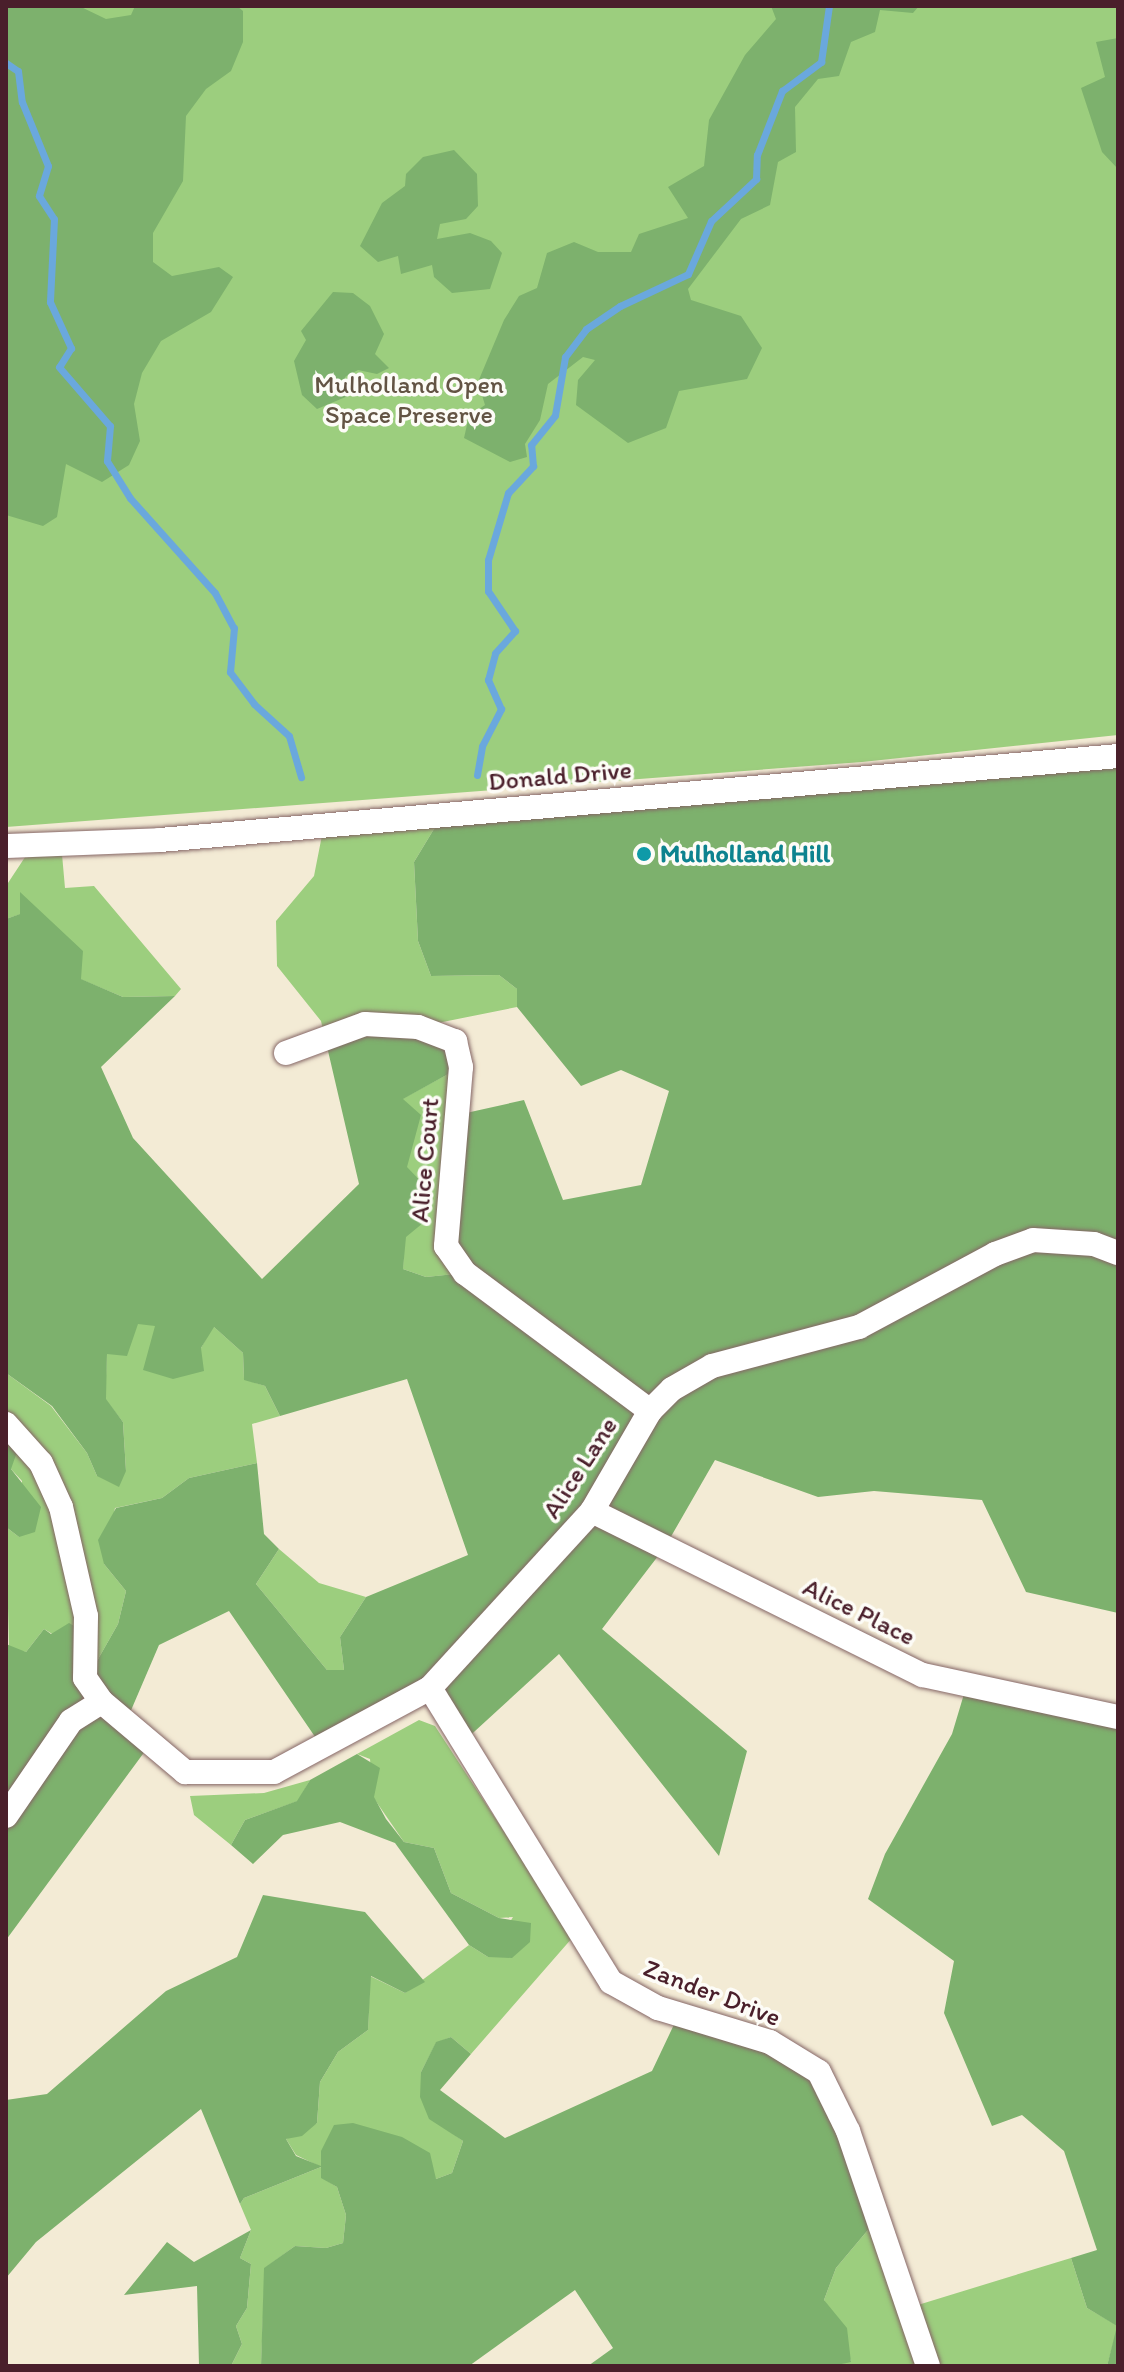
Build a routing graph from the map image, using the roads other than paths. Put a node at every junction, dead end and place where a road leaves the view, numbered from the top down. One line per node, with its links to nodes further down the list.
1 (1118, 756): 2 (street, Donald Drive)
2 (6, 846)
3 (286, 1053): 5 (street, Alice Court)
4 (1118, 1253): 5 (street, Alice Lane)
5 (650, 1411): 7 (street, Alice Lane)
6 (6, 1424): 9 (street)
7 (592, 1511): 8 (street, Alice Lane); 10 (street, Alice Place)
8 (430, 1688): 9 (street, Alice Lane); 12 (street, Zander Drive)
9 (102, 1702): 11 (street)
10 (1118, 1717)
11 (6, 1816)
12 (928, 2366)

